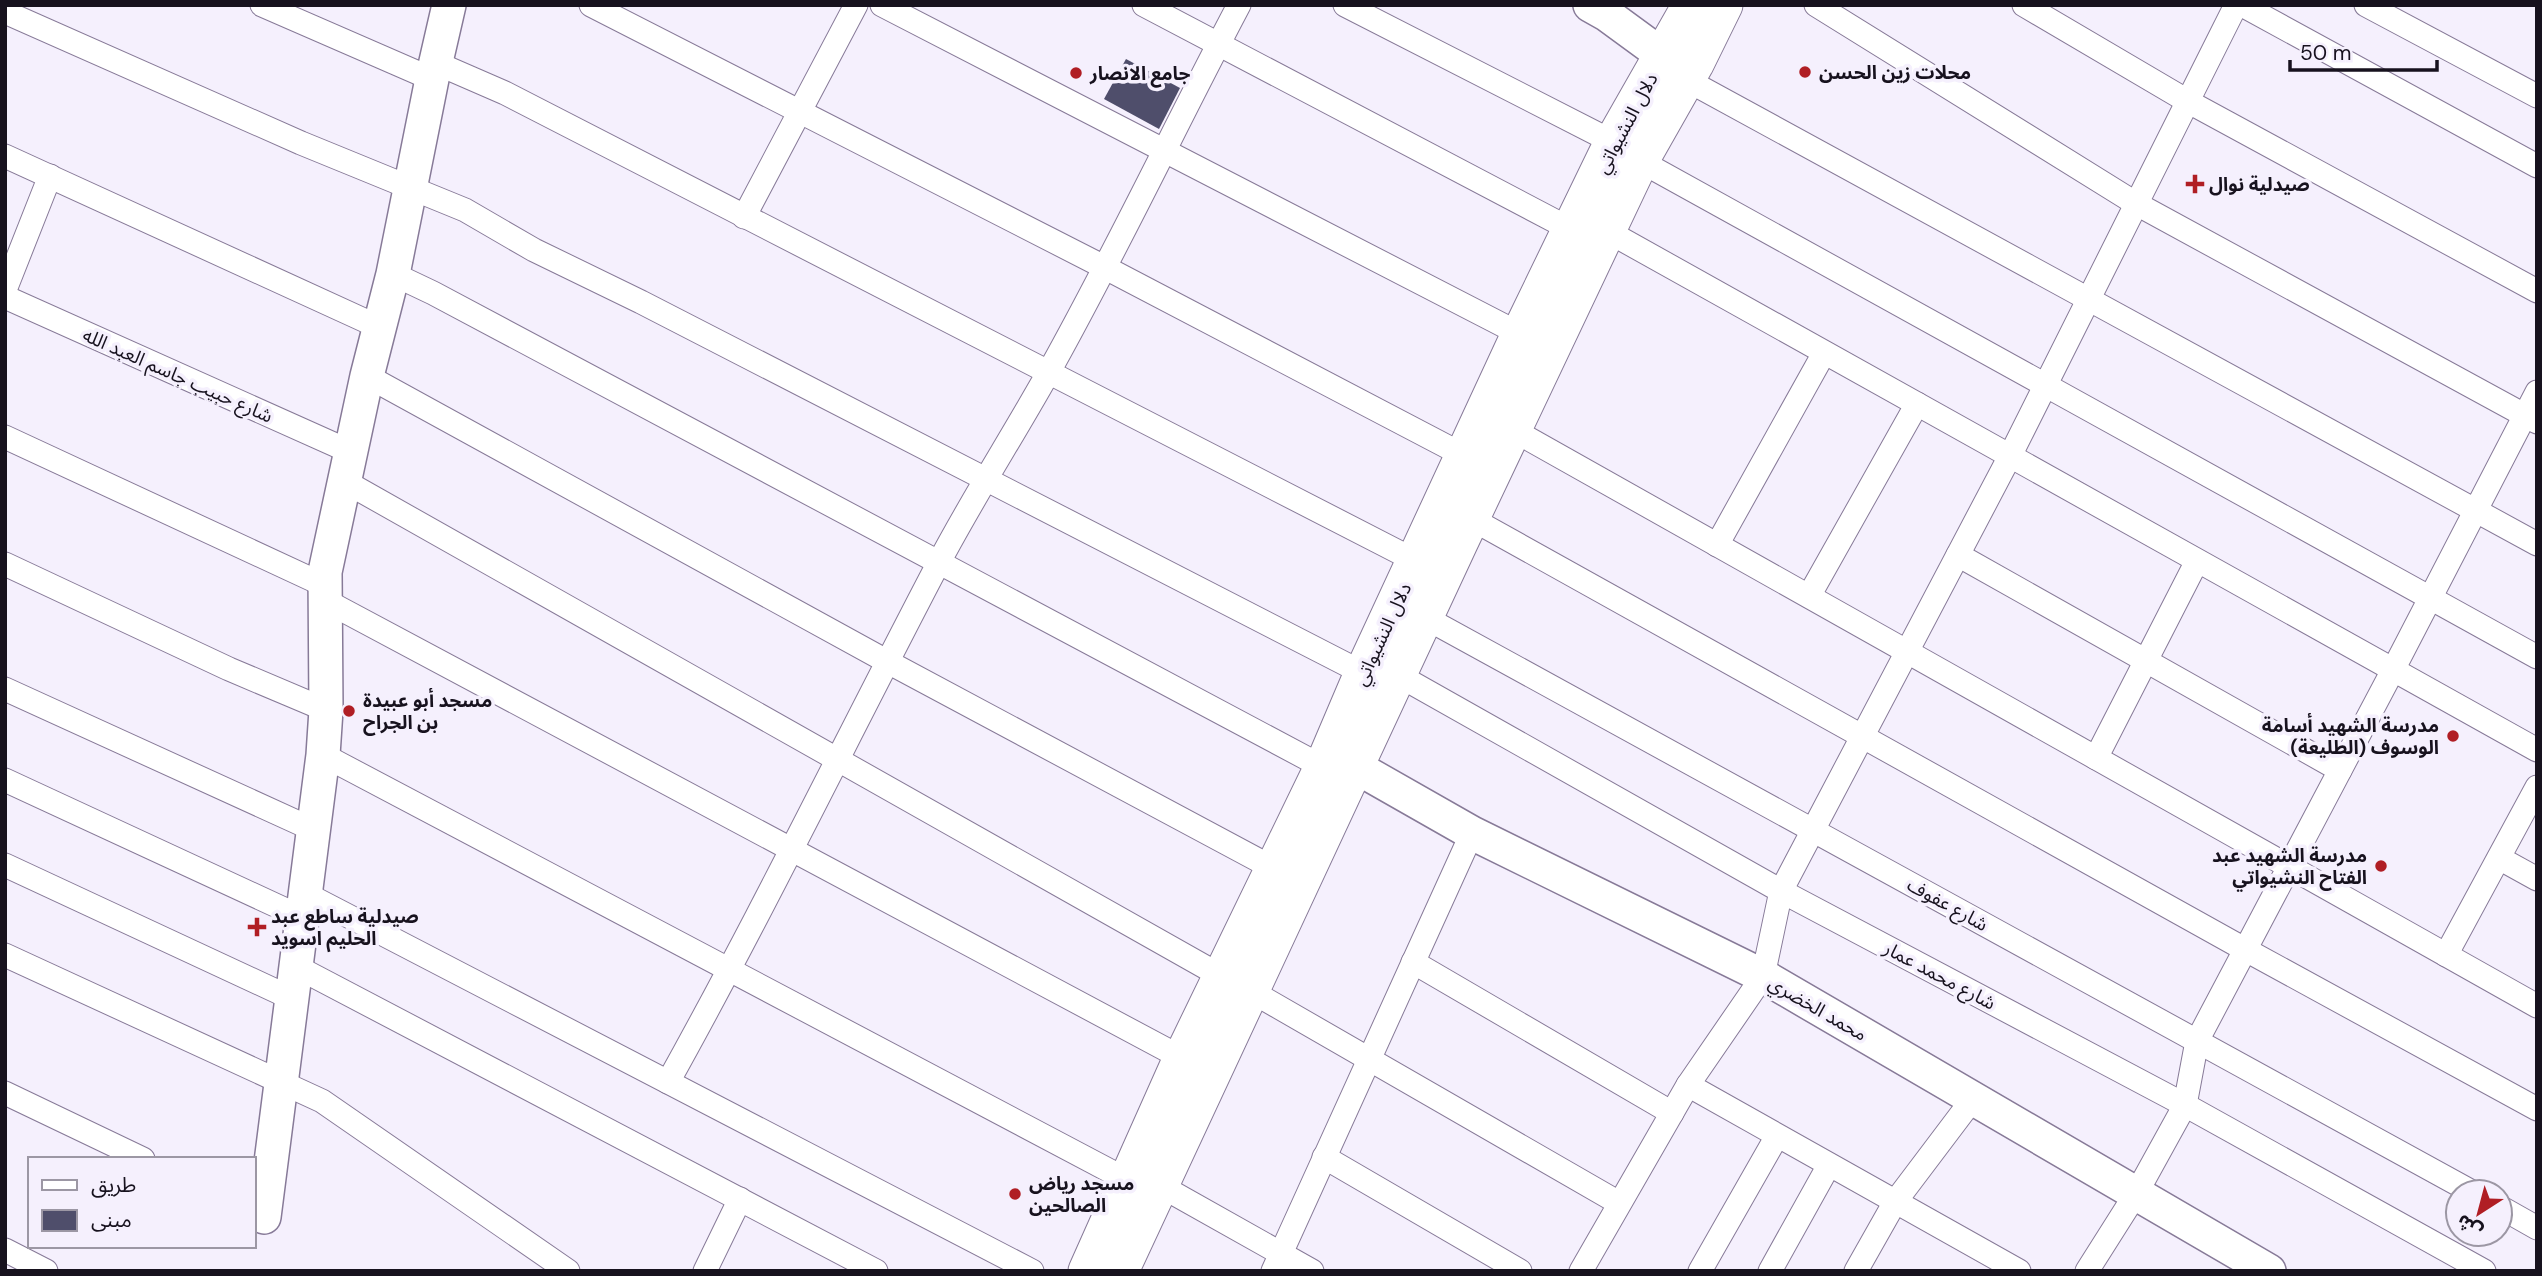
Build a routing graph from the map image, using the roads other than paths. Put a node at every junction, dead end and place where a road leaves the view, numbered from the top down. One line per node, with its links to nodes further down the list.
1 (262, 5): 19 (street)
2 (449, 5): 19 (street)
3 (591, 5): 22 (street)
4 (856, 5): 22 (street)
5 (882, 5): 23 (street)
6 (1144, 5): 17 (street)
7 (1239, 5): 17 (street)
8 (1345, 5): 24 (street)
9 (1590, 5): 18 (street)
10 (1816, 5): 29 (street)
11 (2024, 5): 21 (street)
12 (2236, 5): 21 (street)
13 (2242, 5): 26 (street)
14 (2366, 5): 20 (street)
15 (1702, 8): 18 (main road, دلال النشيواتي)
16 (5, 12): 28 (street, شارع محمد عمار)
17 (1218, 45): 23 (street); 31 (street)
18 (1681, 66): 24 (main road, دلال النشيواتي); 37 (street)
19 (434, 71): 28 (street); 30 (street)
20 (2537, 96)
21 (2189, 102): 29 (street); 35 (street)
22 (801, 111): 30 (street); 32 (street)
23 (1166, 151): 32 (street); 39 (street)
24 (1626, 152): 31 (main road, دلال النشيواتي); 43 (street)
25 (5, 156): 27 (street)
26 (2537, 166)
27 (50, 176): 34 (street); 38 (street)
28 (411, 188): 33 (street); 52 (street, شارع محمد عمار)
29 (2135, 203): 37 (street); 46 (street)
30 (744, 217): 41 (street)
31 (1589, 231): 39 (main road, دلال النشيواتي); 40 (street); 47 (main road, دلال النشيواتي)
32 (1104, 267): 41 (street); 49 (street)
33 (393, 274): 38 (street); 61 (street)
34 (5, 290)
35 (2537, 291)
36 (5, 297): 51 (street, شارع حبيب جاسم العبد الله)
37 (2087, 300): 43 (street); 53 (street)
38 (379, 327): 42 (street)
39 (1520, 334): 49 (main road, دلال النشيواتي)
40 (1824, 353): 45 (street); 56 (street)
41 (1048, 374): 52 (street); 58 (street)
42 (367, 376): 51 (street); 69 (street)
43 (2045, 385): 50 (street); 64 (street)
44 (2537, 392): 46 (street)
45 (1917, 404): 50 (street); 63 (street)
46 (2530, 419): 53 (street)
47 (1513, 430): 54 (main road, دلال النشيواتي); 56 (street)
48 (5, 436): 62 (street)
49 (1463, 455): 58 (main road, دلال النشيواتي)
50 (2010, 456): 57 (street); 59 (street)
51 (347, 466): 62 (street); 78 (street, شارع حبيب جاسم العبد الله)
52 (986, 479): 61 (street); 71 (street, شارع محمد عمار)
53 (2475, 510): 55 (street); 64 (street)
54 (1470, 518): 65 (main road, دلال النشيواتي); 74 (street)
55 (2537, 544)
56 (1717, 545): 63 (street)
57 (1958, 555): 66 (street); 68 (street)
58 (1416, 561): 71 (main road, دلال النشيواتي)
59 (2197, 561): 68 (street); 70 (street)
60 (5, 564): 73 (street)
61 (938, 564): 69 (street); 79 (street)
62 (326, 594): 73 (street); 86 (street)
63 (1809, 597): 66 (street)
64 (2430, 598): 67 (street); 70 (street)
65 (1424, 617): 71 (main road, دلال النشيواتي); 84 (street, شارع عفوف)
66 (1907, 652): 74 (street); 77 (street)
67 (2537, 657)
68 (2146, 660): 77 (street); 80 (street)
69 (888, 663): 78 (street); 90 (street)
70 (2393, 670): 75 (street); 80 (street)
71 (1380, 674): 79 (main road, دلال النشيواتي); 92 (street, شارع محمد عمار)
72 (5, 689): 83 (street)
73 (326, 710): 76 (street)
74 (1862, 736): 84 (street); 94 (street)
75 (2537, 750)
76 (323, 755): 83 (street); 98 (street)
77 (2096, 758): 89 (street)
78 (837, 760): 86 (street); 101 (street, شارع حبيب جاسم العبد الله)
79 (1336, 763): 85 (street, محمد الخضري); 90 (main road, دلال النشيواتي); 101 (main road, دلال النشيواتي)
80 (2340, 771): 89 (street)
81 (5, 780): 93 (street)
82 (2537, 788): 87 (street)
83 (312, 830): 93 (street)
84 (1812, 830): 92 (street); 103 (street, شارع عفوف)
85 (1472, 833): 97 (street); 99 (street, محمد الخضري)
86 (789, 850): 98 (street); 104 (street)
87 (2499, 858): 91 (street); 96 (street)
88 (5, 865): 100 (street)
89 (2289, 866): 94 (street); 96 (street)
90 (1273, 868): 101 (main road, دلال النشيواتي)
91 (2537, 879)
92 (1781, 891): 99 (street); 111 (street, شارع محمد عمار)
93 (303, 905): 100 (street); 107 (street)
94 (2246, 950): 103 (street); 112 (street)
95 (5, 955): 106 (street)
96 (2446, 955): 102 (street)
97 (1413, 962): 105 (street); 113 (street)
98 (730, 971): 107 (street); 119 (street)
99 (1763, 976): 108 (street); 110 (street, محمد الخضري)
100 (293, 982): 106 (street); 121 (street)
101 (1235, 983): 104 (main road, دلال النشيواتي); 105 (street, شارع حبيب جاسم العبد الله); 119 (main road, دلال النشيواتي)
102 (2537, 1006)
103 (2197, 1041): 111 (street); 118 (street, شارع عفوف)
104 (1182, 1058): 119 (main road, دلال النشيواتي)
105 (1368, 1059): 116 (street); 123 (street, شارع حبيب جاسم العبد الله)
106 (281, 1081): 124 (street); 131 (street)
107 (668, 1082): 134 (street)
108 (1688, 1085): 113 (street); 114 (street)
109 (5, 1093): 115 (street)
110 (1972, 1100): 120 (street, محمد الخضري); 122 (street)
111 (2185, 1105): 120 (street); 146 (street, شارع محمد عمار)
112 (2537, 1109)
113 (1672, 1113): 123 (street)
114 (1777, 1136): 117 (street); 140 (street)
115 (139, 1157)
116 (1324, 1157): 129 (street); 138 (street)
117 (1829, 1165): 122 (street); 141 (street)
118 (2447, 1178)
119 (1144, 1183): 129 (street); 135 (main road, دلال النشيواتي); 136 (main road, دلال النشيواتي)
120 (2137, 1192): 144 (street); 145 (street, محمد الخضري)
121 (740, 1199): 132 (street); 133 (street)
122 (1895, 1202): 128 (street); 142 (street)
123 (1619, 1203): 139 (street)
124 (259, 1214)
125 (2514, 1215): 126 (street)
126 (2537, 1228)
127 (5, 1251): 130 (street)
128 (1978, 1261): 143 (street)
129 (1277, 1262): 137 (street)
130 (46, 1271)
131 (568, 1271)
132 (705, 1271)
133 (876, 1271)
134 (1032, 1271)
135 (1087, 1271)
136 (1120, 1271)
137 (1312, 1271)
138 (1520, 1271)
139 (1581, 1271)
140 (1700, 1271)
141 (1770, 1271)
142 (1856, 1271)
143 (2019, 1271)
144 (2087, 1271)
145 (2269, 1271)
146 (2484, 1271)

